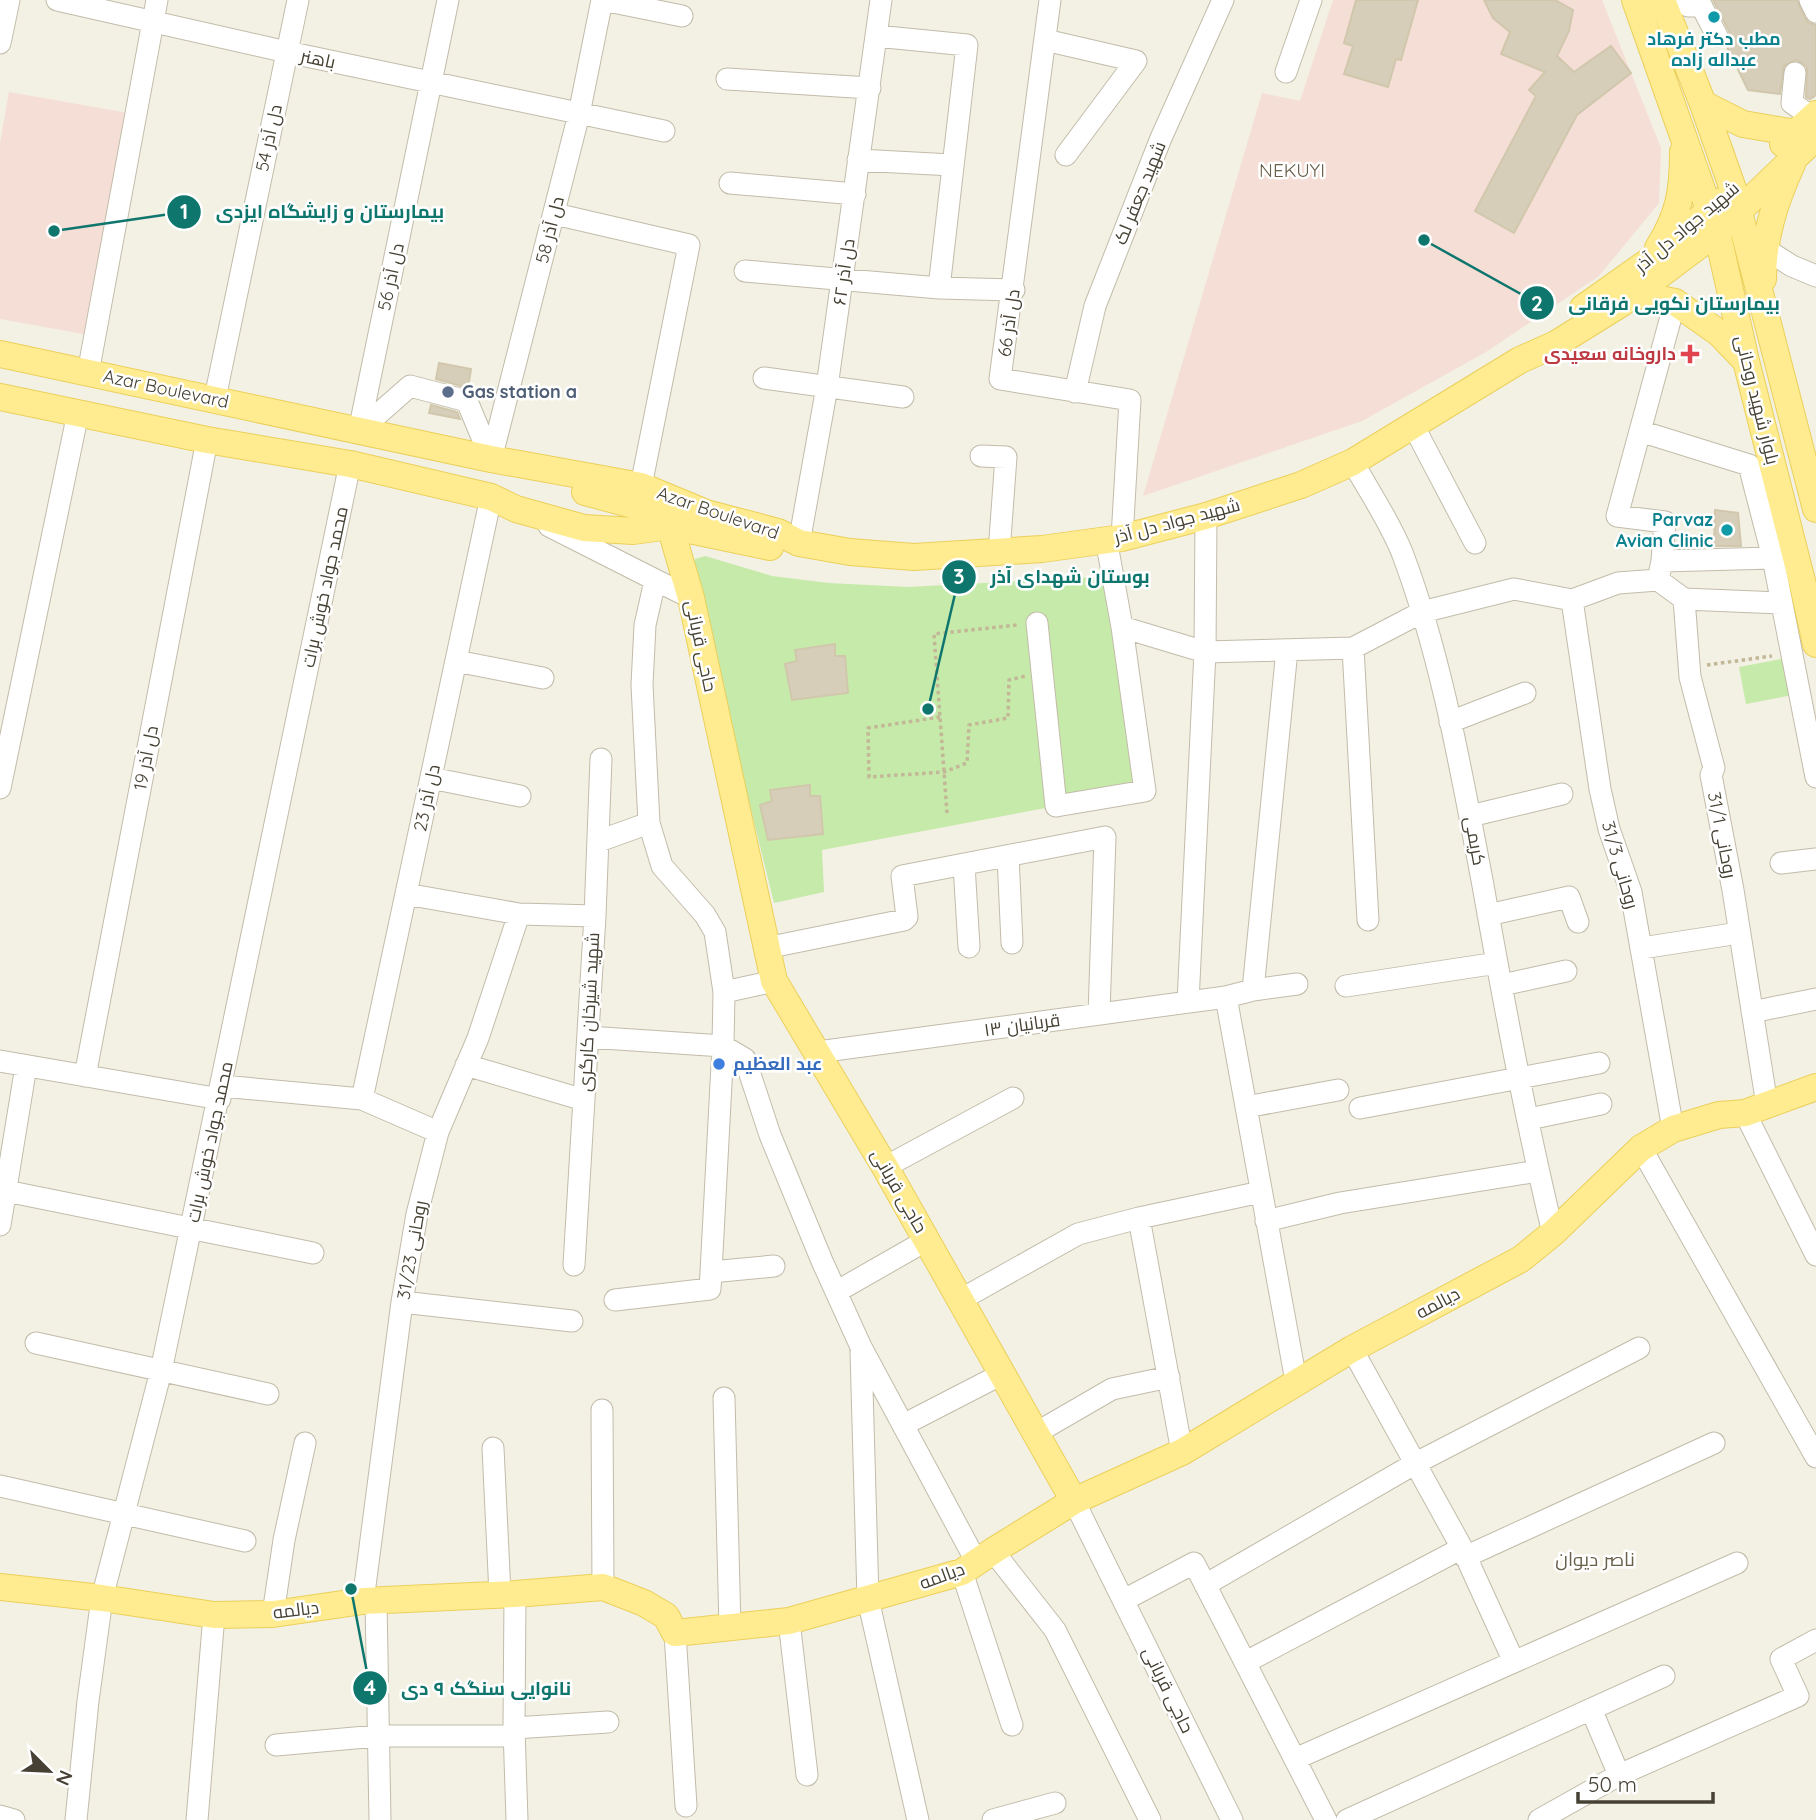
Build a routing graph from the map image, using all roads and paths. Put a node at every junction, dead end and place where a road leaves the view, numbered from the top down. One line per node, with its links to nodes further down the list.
1 (9, 0): 21 (street)
2 (57, 0): 17 (street, باهنر)
3 (157, 0): 17 (street)
4 (298, 0): 22 (street, دل آذر 54)
5 (448, 0): 26 (street, دل آذر 56)
6 (603, 0): 16 (street); 29 (street, دل آذر 58)
7 (881, 0): 18 (street, دل آذر ۶۲)
8 (1050, 0): 20 (street, دل آذر 66)
9 (1223, 0): 58 (street, شهید جعفر لک)
10 (1311, 0): 23 (street)
11 (1635, 0): 32 (main road, بلوار شهید روحانی)
12 (1662, 0): 28 (main road, بلوار شهید روحانی)
13 (1686, 0): 19 (street)
14 (1810, 0): 15 (street)
15 (1816, 12)
16 (682, 16)
17 (153, 22): 22 (street, باهنر); 54 (street)
18 (876, 36): 27 (street, دل آذر ۶۲); 35 (street)
19 (1717, 36)
20 (1045, 40): 33 (street); 47 (street, دل آذر 66)
21 (0, 43)
22 (287, 52): 26 (street, باهنر); 61 (street, دل آذر 54)
23 (1286, 72)
24 (1795, 73): 31 (street)
25 (727, 79): 27 (street)
26 (431, 83): 29 (street, باهنر); 65 (street, دل آذر 56)
27 (870, 88): 34 (street, دل آذر ۶۲)
28 (1703, 104): 31 (main road); 38 (main road, بلوار شهید روحانی)
29 (579, 114): 30 (street, باهنر); 39 (street, دل آذر 58)
30 (664, 131)
31 (1807, 131): 38 (main road, شهید جواد دل آذر); 41 (main road)
32 (1683, 136): 40 (main road, بلوار شهید روحانی); 42 (main road)
33 (1066, 155)
34 (858, 160): 35 (street); 37 (street, دل آذر ۶۲)
35 (953, 165): 46 (street)
36 (730, 183): 37 (street)
37 (855, 194): 45 (street, دل آذر ۶۲)
38 (1736, 199): 40 (main road, شهید جواد دل آذر); 50 (main road, بلوار شهید روحانی)
39 (555, 214): 69 (street, دل آذر 58); 72 (street)
40 (1714, 222): 42 (main road, شهید جواد دل آذر); 48 (main road, شهید جواد دل آذر); 53 (main road, بلوار شهید روحانی)
41 (1765, 249): 44 (street); 50 (main road)
42 (1652, 259): 52 (main road, شهید جواد دل آذر)
43 (746, 271): 45 (street)
44 (1816, 276)
45 (844, 280): 46 (street); 56 (street, دل آذر ۶۲)
46 (939, 288): 47 (street)
47 (1014, 290): 58 (street, دل آذر 66)
48 (1634, 294): 49 (main road); 52 (main road, شهید جواد دل آذر)
49 (1675, 302): 53 (main road); 66 (street)
50 (1763, 308): 57 (main road, بلوار شهید روحانی)
51 (0, 354): 54 (main road, Azar Boulevard)
52 (1520, 360): 64 (main road, شهید جواد دل آذر)
53 (1746, 361): 62 (main road, بلوار شهید روحانی)
54 (88, 373): 61 (main road, Azar Boulevard)
55 (764, 378): 56 (street)
56 (827, 387): 60 (street); 81 (street, دل آذر ۶۲)
57 (1785, 391): 62 (main road); 76 (main road, بلوار شهید روحانی)
58 (1075, 392): 80 (street, دل آذر 66)
59 (0, 397): 63 (main road, Azar Boulevard)
60 (903, 397)
61 (215, 398): 65 (main road, Azar Boulevard)
62 (1756, 400): 95 (main road, بلوار شهید روحانی)
63 (78, 413): 67 (main road, Azar Boulevard); 109 (street)
64 (1413, 425): 70 (main road, شهید جواد دل آذر); 82 (street)
65 (359, 431): 69 (main road, Azar Boulevard); 69 (street)
66 (1640, 431): 84 (street); 85 (street)
67 (207, 440): 71 (main road, Azar Boulevard); 151 (street, دل آذر 19)
68 (981, 456): 83 (street)
69 (491, 459): 72 (main road, Azar Boulevard); 73 (main road)
70 (1353, 462): 77 (main road, شهید جواد دل آذر); 91 (street, کریمی)
71 (350, 464): 74 (main road, Azar Boulevard); 155 (street, محمد جواد خوش برات)
72 (641, 486): 81 (main road, Azar Boulevard)
73 (591, 494): 78 (main road); 79 (main road)
74 (491, 497): 75 (main road, Azar Boulevard); 98 (street, دل آذر 23)
75 (516, 509): 79 (main road, Azar Boulevard); 86 (street)
76 (1816, 509)
77 (1206, 516): 80 (main road, شهید جواد دل آذر); 97 (street)
78 (670, 526): 79 (main road, Azar Boulevard); 81 (main road, Azar Boulevard); 87 (main road, حاجی قربانی)
79 (584, 528)
80 (1114, 539): 83 (main road, شهید جواد دل آذر); 93 (street)
81 (799, 543): 83 (main road, شهید جواد دل آذر)
82 (1475, 543)
83 (999, 552)
84 (1773, 558): 85 (street); 90 (street)
85 (1660, 571): 88 (street); 89 (street)
86 (655, 581): 87 (street); 114 (street)
87 (691, 598): 129 (main road, حاجی قربانی)
88 (1684, 599): 90 (street); 99 (street, روحانی 31/1)
89 (1572, 600): 91 (street); 130 (street, روحانی 31/3)
90 (1782, 603): 95 (street)
91 (1422, 612): 94 (street); 104 (street, کریمی)
92 (1037, 623): 100 (street); 103 (path)
93 (1122, 627): 97 (street); 100 (street)
94 (1353, 648): 96 (street); 124 (street)
95 (1804, 648): 99 (path); 107 (street)
96 (1287, 650): 97 (street); 137 (street)
97 (1205, 652): 141 (street)
98 (456, 661): 101 (street); 108 (street, دل آذر 23)
99 (1689, 668): 126 (street, روحانی 31/1)
100 (1042, 671): 106 (path)
101 (543, 678)
102 (1525, 693): 104 (street)
103 (940, 717): 106 (path); 106 (path)
104 (1450, 722): 113 (street, کریمی)
105 (601, 759): 115 (street, شهید شیرخان کارگری)
106 (944, 772): 112 (path)
107 (1816, 777)
108 (431, 778): 111 (street); 120 (street, دل آذر 23)
109 (0, 788)
110 (1562, 794): 113 (street)
111 (520, 796)
112 (947, 813)
113 (1470, 816): 122 (street, کریمی)
114 (649, 822): 115 (street); 138 (street)
115 (599, 841): 123 (street, شهید شیرخان کارگری)
116 (1008, 856): 119 (street); 127 (street); 143 (street)
117 (1816, 859): 118 (street)
118 (1781, 863)
119 (964, 865): 128 (street); 129 (street)
120 (406, 894): 121 (street); 157 (street, دل آذر 23)
121 (519, 914): 123 (street); 149 (street, روحانی 31/23)
122 (1488, 915): 125 (street); 131 (street, کریمی)
123 (595, 916): 144 (street, شهید شیرخان کارگری)
124 (1368, 920)
125 (1578, 922)
126 (1739, 933): 130 (street); 142 (street, روحانی 31/1)
127 (1012, 943)
128 (969, 947)
129 (766, 948): 133 (main road, حاجی قربانی)
130 (1642, 948): 164 (street, روحانی 31/3)
131 (1497, 963): 135 (street, کریمی); 136 (street)
132 (1566, 971): 135 (street)
133 (774, 981): 138 (street); 146 (main road, حاجی قربانی)
134 (1297, 984): 137 (street, ۱۳ قربانیان)
135 (1502, 985): 152 (street, کریمی)
136 (1346, 986)
137 (1253, 990): 139 (street, ۱۳ قربانیان)
138 (724, 992): 145 (street)
139 (1226, 997): 141 (street, ۱۳ قربانیان); 160 (street)
140 (1816, 999): 142 (street)
141 (1188, 1002): 143 (street, ۱۳ قربانیان)
142 (1752, 1012): 162 (street, روحانی 31/1)
143 (1099, 1014): 146 (street, ۱۳ قربانیان)
144 (588, 1037): 145 (street); 158 (street, شهید شیرخان کارگری)
145 (723, 1046): 182 (street); 183 (street)
146 (818, 1052): 168 (main road, حاجی قربانی)
147 (0, 1061): 150 (street)
148 (1599, 1063): 152 (street)
149 (467, 1065): 158 (street); 165 (street, روحانی 31/23)
150 (26, 1066): 151 (street); 166 (street)
151 (85, 1076): 155 (street)
152 (1521, 1079): 161 (street); 163 (street, کریمی)
153 (1816, 1087): 162 (main road, دیالمه)
154 (1338, 1090): 160 (street)
155 (221, 1092): 157 (street); 175 (street, محمد جواد خوش برات)
156 (1013, 1098): 168 (street)
157 (362, 1099): 165 (street)
158 (584, 1100): 180 (street, شهید شیرخان کارگری)
159 (1601, 1104): 163 (street)
160 (1246, 1107): 171 (street)
161 (1360, 1108)
162 (1756, 1109): 164 (main road, دیالمه); 179 (street, روحانی 31/1)
163 (1529, 1119): 169 (street, کریمی)
164 (1673, 1129): 167 (main road, دیالمه)
165 (438, 1132): 186 (street, روحانی 31/23)
166 (7, 1140): 170 (street)
167 (1641, 1148): 176 (main road, دیالمه); 200 (street)
168 (886, 1167): 177 (main road, حاجی قربانی)
169 (1538, 1171): 173 (street); 176 (street, کریمی)
170 (6, 1191): 174 (street); 175 (street)
171 (1261, 1192): 172 (street); 173 (street)
172 (1139, 1218): 185 (street); 194 (street)
173 (1266, 1221): 195 (street)
174 (0, 1225)
175 (192, 1229): 178 (street); 192 (street, محمد جواد خوش برات)
176 (1553, 1233): 191 (main road, دیالمه)
177 (927, 1240): 183 (street); 185 (main road, حاجی قربانی)
178 (313, 1253)
179 (1816, 1255)
180 (574, 1265)
181 (774, 1266): 182 (street)
182 (710, 1280): 184 (street)
183 (835, 1292): 189 (street)
184 (615, 1300)
185 (960, 1300): 193 (main road, حاجی قربانی)
186 (402, 1302): 187 (street); 222 (street, روحانی 31/23)
187 (572, 1321)
188 (36, 1343): 192 (street)
189 (861, 1347): 199 (street); 220 (street)
190 (1639, 1348): 207 (street)
191 (1352, 1349): 195 (main road, دیالمه); 207 (street)
192 (161, 1370): 196 (street); 210 (street, محمد جواد خوش برات)
193 (1002, 1374): 199 (street); 201 (main road, حاجی قربانی)
194 (1169, 1377): 201 (street); 205 (street)
195 (1296, 1381): 205 (main road, دیالمه)
196 (268, 1394)
197 (724, 1398): 226 (street)
198 (602, 1410): 217 (street)
199 (903, 1425): 213 (street)
200 (1808, 1429): 206 (street)
201 (1035, 1433): 209 (main road, حاجی قربانی)
202 (305, 1443): 223 (street)
203 (1714, 1443): 212 (street)
204 (493, 1448): 218 (street)
205 (1182, 1452): 209 (main road, دیالمه)
206 (1816, 1457)
207 (1416, 1463): 212 (street); 215 (street)
208 (0, 1486): 210 (street)
209 (1074, 1501): 213 (main road, دیالمه); 221 (street, حاجی قربانی)
210 (124, 1514): 211 (street); 219 (street, محمد جواد خوش برات)
211 (245, 1541)
212 (1463, 1552): 229 (street); 230 (street)
213 (977, 1561): 220 (main road, دیالمه); 234 (street); 251 (street)
214 (1737, 1563): 230 (street)
215 (1205, 1585): 221 (street); 229 (street)
216 (0, 1587): 219 (main road, دیالمه)
217 (603, 1587): 218 (main road, دیالمه); 227 (main road, دیالمه)
218 (507, 1594): 222 (main road, دیالمه); 235 (street)
219 (103, 1598): 224 (main road, دیالمه); 245 (street, محمد جواد خوش برات)
220 (868, 1599): 225 (main road, دیالمه); 249 (street)
221 (1124, 1600): 252 (street, حاجی قربانی)
222 (370, 1601): 223 (main road, دیالمه); 236 (street, روحانی 31/23)
223 (274, 1614): 224 (main road, دیالمه)
224 (214, 1615): 246 (street)
225 (789, 1621): 226 (main road, دیالمه); 239 (street)
226 (730, 1627): 227 (main road, دیالمه)
227 (675, 1633): 242 (street)
228 (1816, 1640): 240 (street)
229 (1246, 1662): 238 (street)
230 (1514, 1662): 238 (street)
231 (1664, 1676): 232 (street)
232 (1591, 1709): 240 (street); 254 (street)
233 (608, 1722): 235 (street)
234 (1012, 1725)
235 (514, 1732): 236 (street); 248 (street)
236 (377, 1736): 237 (street); 247 (street, روحانی 31/23)
237 (276, 1745)
238 (1296, 1759): 253 (street)
239 (807, 1775)
240 (1619, 1775): 255 (street)
241 (1055, 1803): 250 (street)
242 (686, 1806)
243 (0, 1816): 244 (street)
244 (14, 1820)
245 (76, 1820)
246 (197, 1820)
247 (380, 1820)
248 (517, 1820)
249 (918, 1820)
250 (993, 1820)
251 (1150, 1820)
252 (1232, 1820)
253 (1326, 1820)
254 (1347, 1820)
255 (1539, 1820)

